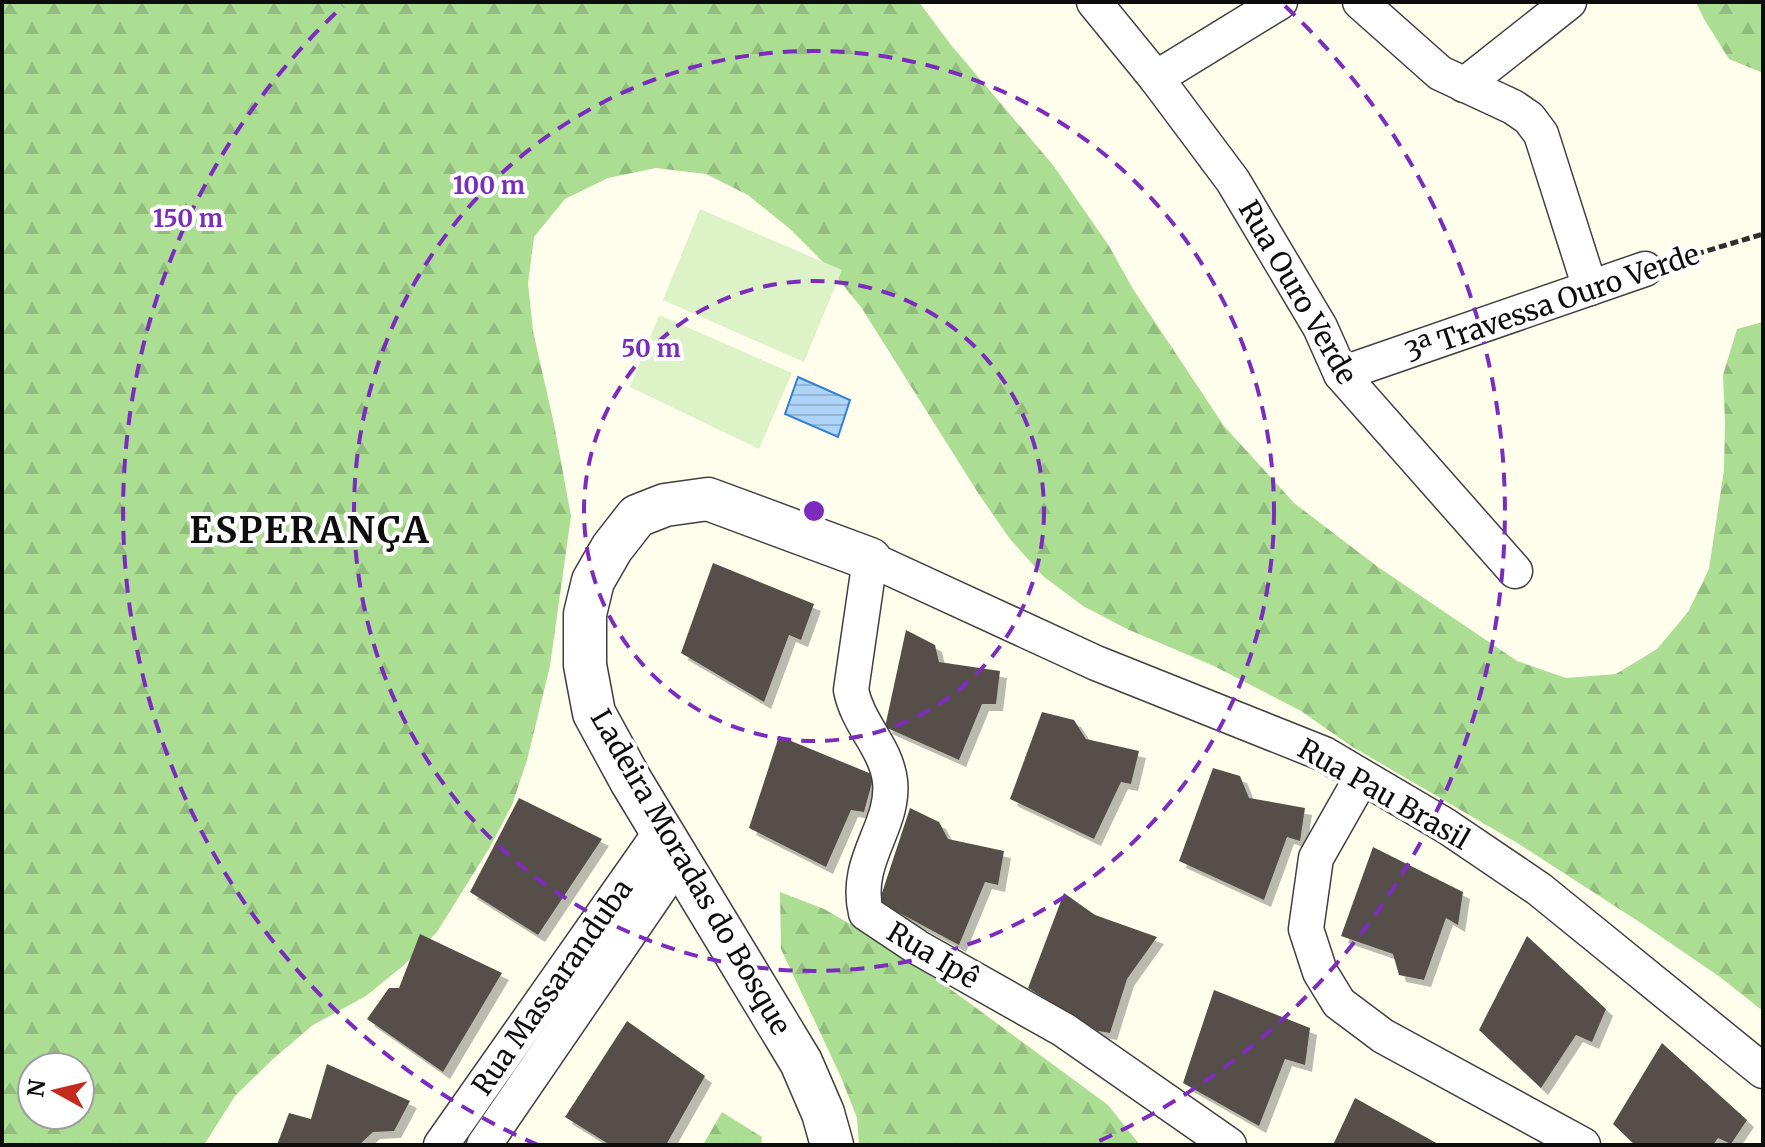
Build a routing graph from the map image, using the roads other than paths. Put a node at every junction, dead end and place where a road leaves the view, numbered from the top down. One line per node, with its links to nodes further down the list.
1 (1094, 2): 5 (street, Rua Ouro Verde)
2 (1280, 2): 5 (street)
3 (1360, 2): 6 (street)
4 (1569, 2): 6 (street)
5 (1156, 78): 9 (street, Rua Ouro Verde)
6 (1464, 85): 8 (street)
7 (1645, 269): 8 (street, 3ª Travessa Ouro Verde)
8 (1590, 288): 9 (street, 3ª Travessa Ouro Verde)
9 (1341, 374): 11 (street, Rua Ouro Verde)
10 (870, 559): 12 (street, Rua Pau Brasil); 13 (street, Ladeira Moradas do Bosque); 20 (street, Rua Ipê)
11 (1515, 571)
12 (1362, 777): 14 (street, Rua Pau Brasil); 21 (street)
13 (671, 844): 15 (street, Rua Massaranduba); 16 (street, Rua Massaranduba); 19 (street, Ladeira Moradas do Bosque)
14 (1763, 1071)
15 (488, 1080): 16 (street); 17 (street, Rua Massaranduba)
16 (515, 1101): 18 (street, Rua Massaranduba)
17 (441, 1145)
18 (484, 1145)
19 (832, 1145)
20 (1229, 1145)
21 (1583, 1145)

